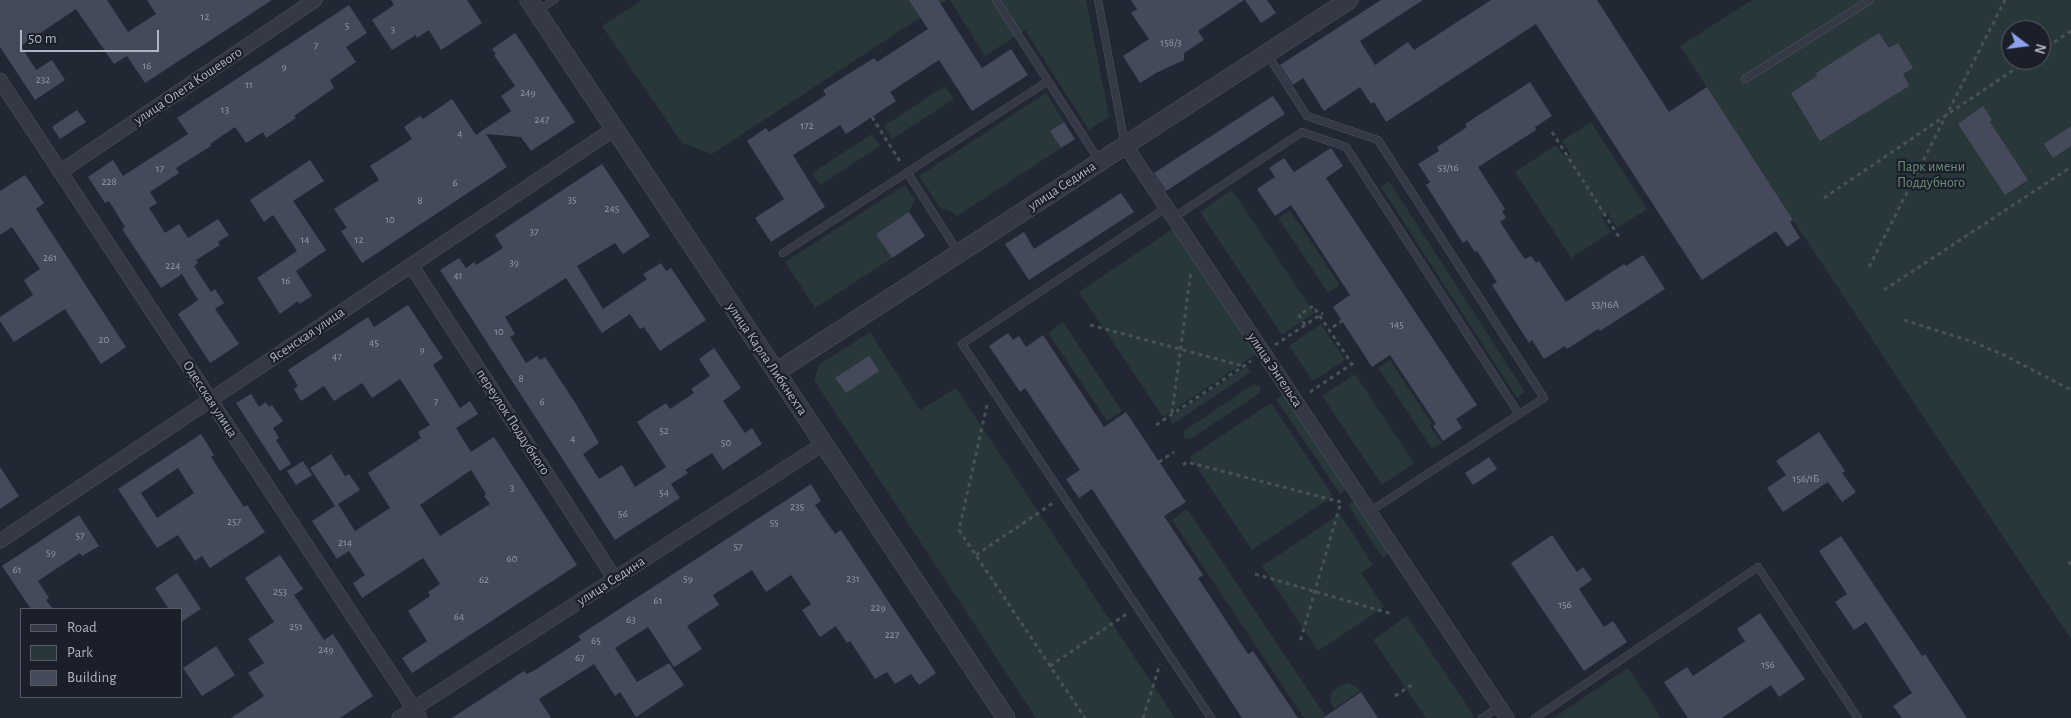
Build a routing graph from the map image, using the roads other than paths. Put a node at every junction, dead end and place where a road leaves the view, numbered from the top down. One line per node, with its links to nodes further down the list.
1 (315, 0): 15 (street, улица Олега Кошевого)
2 (554, 0): 7 (lane)
3 (996, 0): 11 (lane)
4 (1098, 0): 13 (lane, улица Энгельса)
5 (1349, 0): 8 (street, улица Седина)
6 (1870, 0): 9 (lane)
7 (533, 6): 12 (street, улица Карла Либкнехта)
8 (1266, 54): 13 (street, улица Седина); 23 (lane)
9 (1745, 79)
10 (0, 80): 15 (street, Одесская улица)
11 (1048, 81): 14 (lane); 16 (lane)
12 (614, 129): 20 (street, Ясенская улица); 21 (street, улица Карла Либкнехта)
13 (1125, 145): 14 (street, улица Седина); 17 (street, улица Энгельса)
14 (1100, 162): 19 (street, улица Седина)
15 (60, 172): 22 (street, Одесская улица)
16 (907, 172): 18 (lane); 19 (lane)
17 (1170, 212): 23 (lane); 25 (street, улица Энгельса); 32 (lane)
18 (783, 253)
19 (959, 253): 21 (street, улица Седина)
20 (411, 265): 22 (street, Ясенская улица); 27 (street, переулок Поддубного)
21 (776, 372): 24 (street, улица Карла Либкнехта)
22 (210, 400): 26 (street, Ясенская улица); 29 (street, Одесская улица)
23 (1519, 414): 25 (lane)
24 (823, 444): 27 (street, улица Седина); 31 (street, улица Карла Либкнехта)
25 (1369, 512): 28 (street, улица Энгельса)
26 (0, 541)
27 (615, 579): 29 (street, улица Седина)
28 (1503, 712): 33 (lane)
29 (417, 713): 30 (street, улица Седина)
30 (399, 718)
31 (1006, 718)
32 (1211, 718)
33 (1482, 718)
34 (1535, 718): 35 (lane)
35 (1858, 718)

